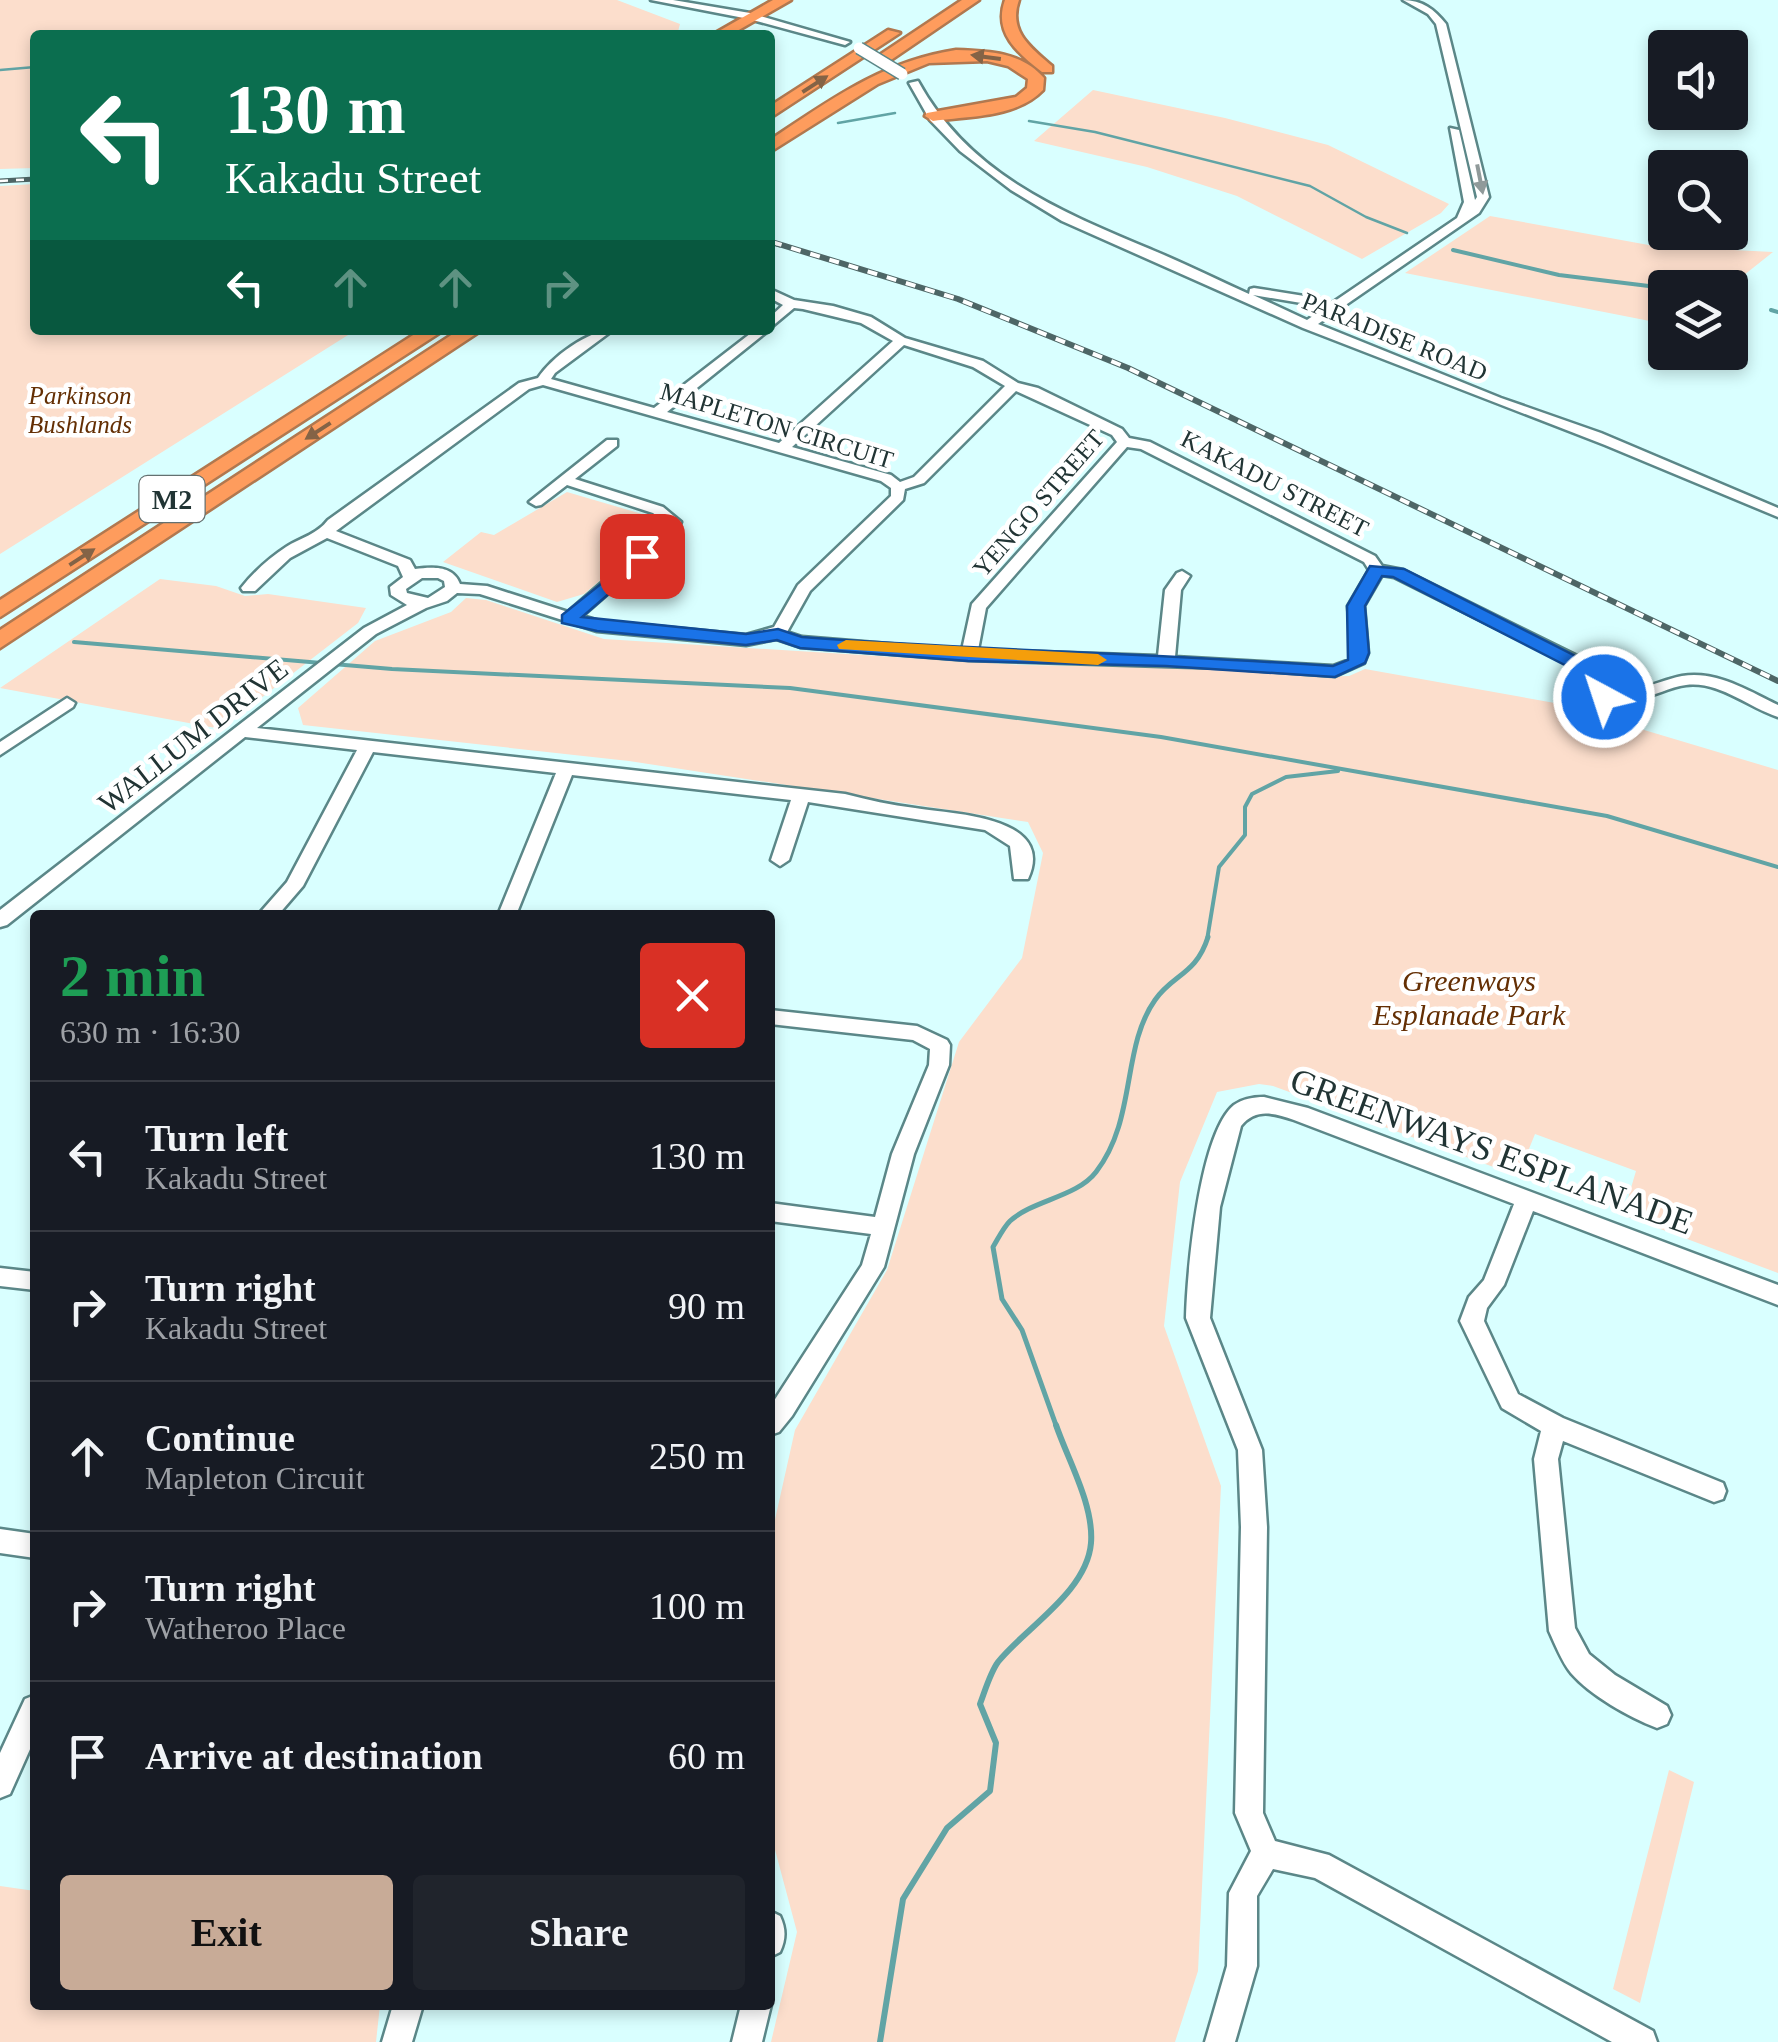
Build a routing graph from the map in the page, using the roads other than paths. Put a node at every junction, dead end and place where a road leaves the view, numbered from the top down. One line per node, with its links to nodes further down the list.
1 (656, 0): 8 (street, PARADISE ROAD)
2 (689, 0): 8 (street, PARADISE ROAD)
3 (945, 0): 16 (highway, one-way to 3)
4 (972, 0): 19 (highway)
5 (1012, 0): 18 (highway)
6 (1395, 0): 7 (street)
7 (1408, 3): 10 (street); 13 (street)
8 (724, 8): 9 (highway); 9 (street, PARADISE ROAD); 11 (highway)
9 (765, 8): 12 (highway); 18 (street, PARADISE ROAD, bridge)
10 (1431, 12): 13 (street); 14 (street)
11 (723, 30)
12 (726, 30)
13 (1432, 43): 15 (street)
14 (1452, 68): 15 (street); 17 (street)
15 (1446, 101): 21 (street)
16 (775, 110)
17 (1463, 112): 21 (street); 22 (street, one-way to 22)
18 (945, 118): 20 (highway, one-way to 20); 23 (street, PARADISE ROAD); 23 (street, PARADISE ROAD)
19 (775, 130)
20 (775, 144)
21 (1458, 148): 22 (street)
22 (1456, 222): 24 (street)
23 (1105, 234): 25 (street, PARADISE ROAD)
24 (1436, 236): 28 (street); 29 (street)
25 (1173, 263): 26 (street, PARADISE ROAD); 32 (street, PARADISE ROAD)
26 (1237, 288): 29 (street); 32 (street, PARADISE ROAD)
27 (775, 296): 30 (street, YENGO STREET)
28 (1352, 297): 32 (street); 33 (street)
29 (1319, 302): 32 (street)
30 (791, 304): 31 (street); 40 (street, YENGO STREET)
31 (775, 319)
32 (1305, 319): 33 (street, PARADISE ROAD); 46 (street, PARADISE ROAD)
33 (1342, 331): 46 (street, PARADISE ROAD)
34 (405, 335): 44 (highway)
35 (426, 335): 44 (highway, M2)
36 (464, 335): 41 (highway, M2)
37 (478, 335): 41 (highway)
38 (599, 335): 42 (street)
39 (757, 335): 45 (street)
40 (901, 341): 43 (street, YENGO STREET); 49 (street)
41 (400, 378): 66 (highway, M2, one-way to 66)
42 (543, 381): 45 (street, MAPLETON CIRCUIT); 54 (street)
43 (1013, 386): 48 (street, YENGO STREET); 51 (street)
44 (344, 388): 62 (highway, M2, one-way to 44)
45 (660, 411): 49 (street, MAPLETON CIRCUIT)
46 (1605, 440): 53 (street, PARADISE ROAD)
47 (612, 442): 50 (street)
48 (1124, 442): 55 (street, KAKADU STREET); 67 (street, YENGO STREET)
49 (782, 448): 51 (street, MAPLETON CIRCUIT)
50 (564, 480): 52 (street); 63 (street)
51 (898, 487): 65 (street, MAPLETON CIRCUIT)
52 (536, 502)
53 (1778, 513)
54 (327, 533): 56 (street); 58 (street)
55 (1376, 570): 68 (street, KAKADU STREET); 69 (street)
56 (410, 576): 59 (street); 60 (street)
57 (1182, 576): 68 (street)
58 (249, 588)
59 (453, 588): 61 (street, WALLUM DRIVE); 63 (street)
60 (398, 591): 61 (street); 64 (street)
61 (424, 603): 64 (street, WALLUM DRIVE)
62 (0, 610)
63 (568, 619): 65 (street)
64 (370, 631): 73 (street, WALLUM DRIVE)
65 (778, 634): 67 (street, KAKADU STREET)
66 (0, 641)
67 (968, 655): 68 (street, KAKADU STREET)
68 (1166, 660)
69 (1596, 674): 70 (street); 70 (street)
70 (1632, 694): 72 (street)
71 (66, 703): 75 (street)
72 (1778, 712)
73 (244, 732): 74 (street); 82 (street, WALLUM DRIVE)
74 (367, 748): 76 (street); 80 (street)
75 (0, 750)
76 (566, 768): 77 (street); 81 (street)
77 (801, 795): 78 (street); 79 (street)
78 (780, 860)
79 (1020, 875)
80 (272, 910)
81 (509, 910)
82 (3, 914)
83 (775, 1018): 86 (street)
84 (1526, 1200): 89 (street, GREENWAYS ESPLANADE); 91 (street); 98 (street, GREENWAYS ESPLANADE)
85 (775, 1213): 86 (street)
86 (882, 1227): 90 (street)
87 (0, 1276): 88 (street)
88 (30, 1280)
89 (1778, 1295)
90 (775, 1419)
91 (1554, 1426): 92 (street); 95 (street)
92 (1714, 1491)
93 (0, 1541): 94 (street)
94 (30, 1545)
95 (1657, 1715)
96 (30, 1719): 97 (street)
97 (0, 1784)
98 (1266, 1854): 103 (street); 104 (street)
99 (407, 2010): 101 (street)
100 (755, 2010): 102 (street)
101 (397, 2042)
102 (747, 2042)
103 (1220, 2042)
104 (1642, 2042)

